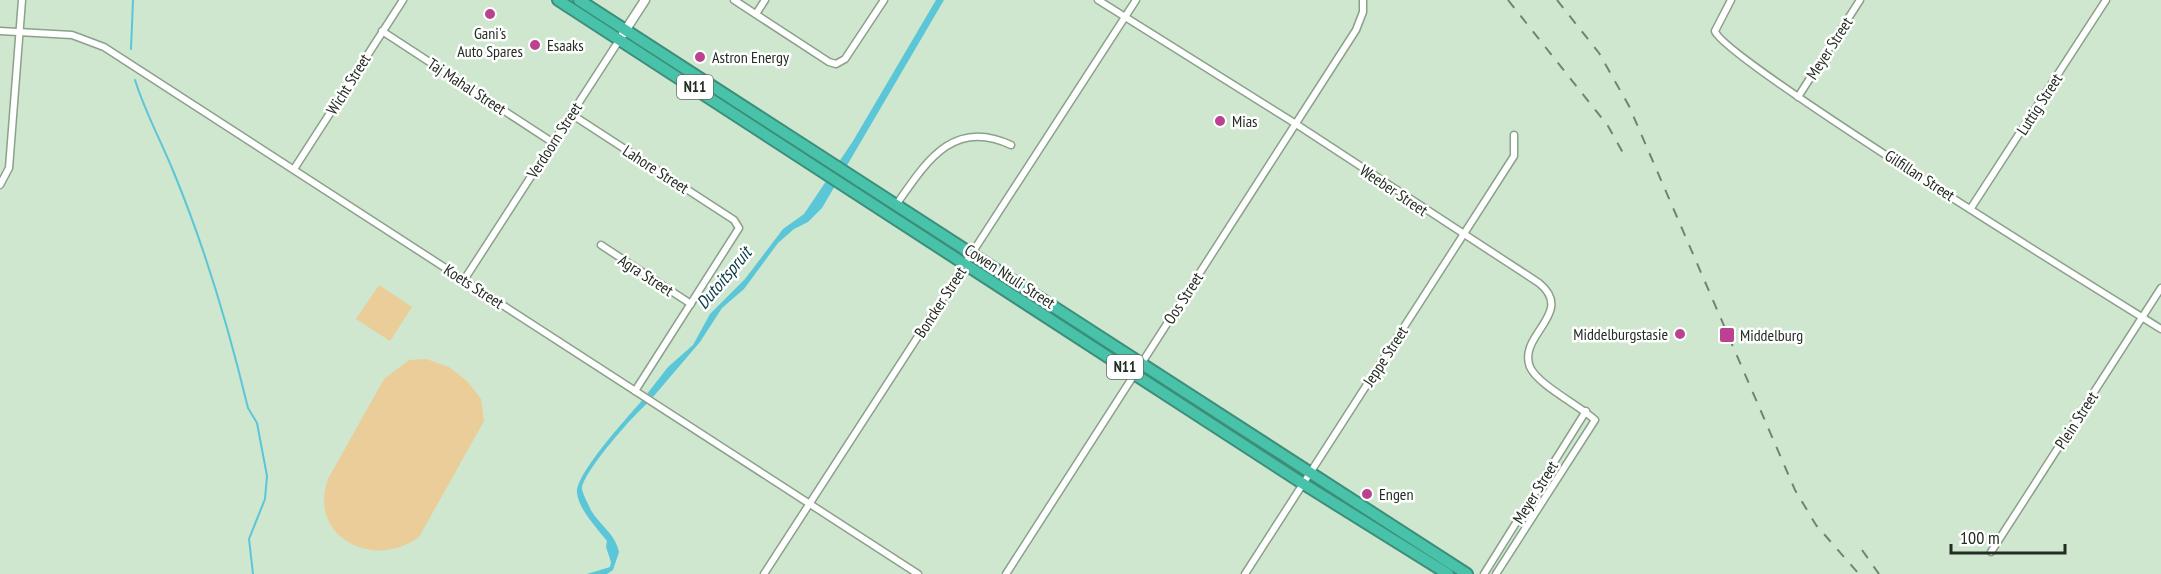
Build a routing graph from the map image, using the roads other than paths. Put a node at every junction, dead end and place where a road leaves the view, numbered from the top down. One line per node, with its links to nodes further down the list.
1 (22, 0): 19 (street)
2 (403, 0): 17 (street, Wicht Street)
3 (558, 0): 20 (highway, Cowen Ntuli Street / N11)
4 (579, 0): 20 (highway, Cowen Ntuli Street / N11)
5 (645, 0): 20 (street, Verdoorn Street)
6 (734, 0): 15 (street)
7 (765, 0): 15 (street)
8 (884, 0): 15 (street)
9 (1098, 0): 16 (street, Weeber Street)
10 (1136, 0): 16 (street, Boncker Street)
11 (1364, 0): 23 (street, Oos Street)
12 (1731, 0): 21 (street, Gilfillan Street)
13 (1860, 0): 21 (street, Meyer Street)
14 (2106, 0): 30 (street, Luttig Street)
15 (756, 14)
16 (1125, 18): 23 (street, Weeber Street); 33 (street, Boncker Street)
17 (382, 31): 25 (street, Taj Mahal Street); 27 (street, Wicht Street)
18 (0, 32): 19 (street, Koets Street)
19 (18, 33): 27 (street, Koets Street); 28 (street)
20 (623, 35): 22 (street, Verdoorn Street); 29 (highway, Cowen Ntuli Street / N11); 33 (highway, Cowen Ntuli Street / N11)
21 (1798, 97): 30 (street, Gilfillan Street)
22 (571, 114): 25 (street, Verdoorn Street); 36 (street, Lahore Street)
23 (1296, 124): 31 (street, Weeber Street); 39 (street, Oos Street)
24 (1514, 135): 31 (street, Jeppe Street)
25 (552, 142): 34 (street, Verdoorn Street)
26 (1011, 145): 29 (street)
27 (294, 169): 34 (street, Koets Street)
28 (0, 185)
29 (896, 206): 33 (highway, Cowen Ntuli Street / N11)
30 (1971, 208): 37 (street, Gilfillan Street)
31 (1463, 236): 41 (street, Weeber Street); 43 (street, Jeppe Street)
32 (601, 245): 36 (street, Agra Street)
33 (968, 260): 39 (highway, Cowen Ntuli Street / N11); 45 (street, Boncker Street)
34 (464, 280): 40 (street, Koets Street)
35 (2161, 288): 37 (street, Plein Street)
36 (691, 304): 40 (street)
37 (2142, 318): 38 (street, Gilfillan Street); 46 (street, Plein Street)
38 (2161, 330)
39 (1138, 369): 43 (highway, Cowen Ntuli Street / N11); 44 (highway, Cowen Ntuli Street / N11); 49 (street, Oos Street)
40 (635, 391): 45 (street, Koets Street)
41 (1586, 411): 42 (street, Weeber Street); 53 (street, Meyer Street)
42 (1595, 420): 54 (street, Meyer Street)
43 (1309, 473): 44 (street, Jeppe Street); 52 (highway, Cowen Ntuli Street / N11)
44 (1302, 483): 50 (street, Jeppe Street); 51 (highway, Cowen Ntuli Street / N11)
45 (809, 504): 47 (street, Boncker Street); 48 (street, Koets Street)
46 (1991, 552)
47 (764, 574)
48 (918, 574)
49 (1006, 574)
50 (1245, 574)
51 (1448, 574)
52 (1467, 574)
53 (1484, 574)
54 (1496, 574)

